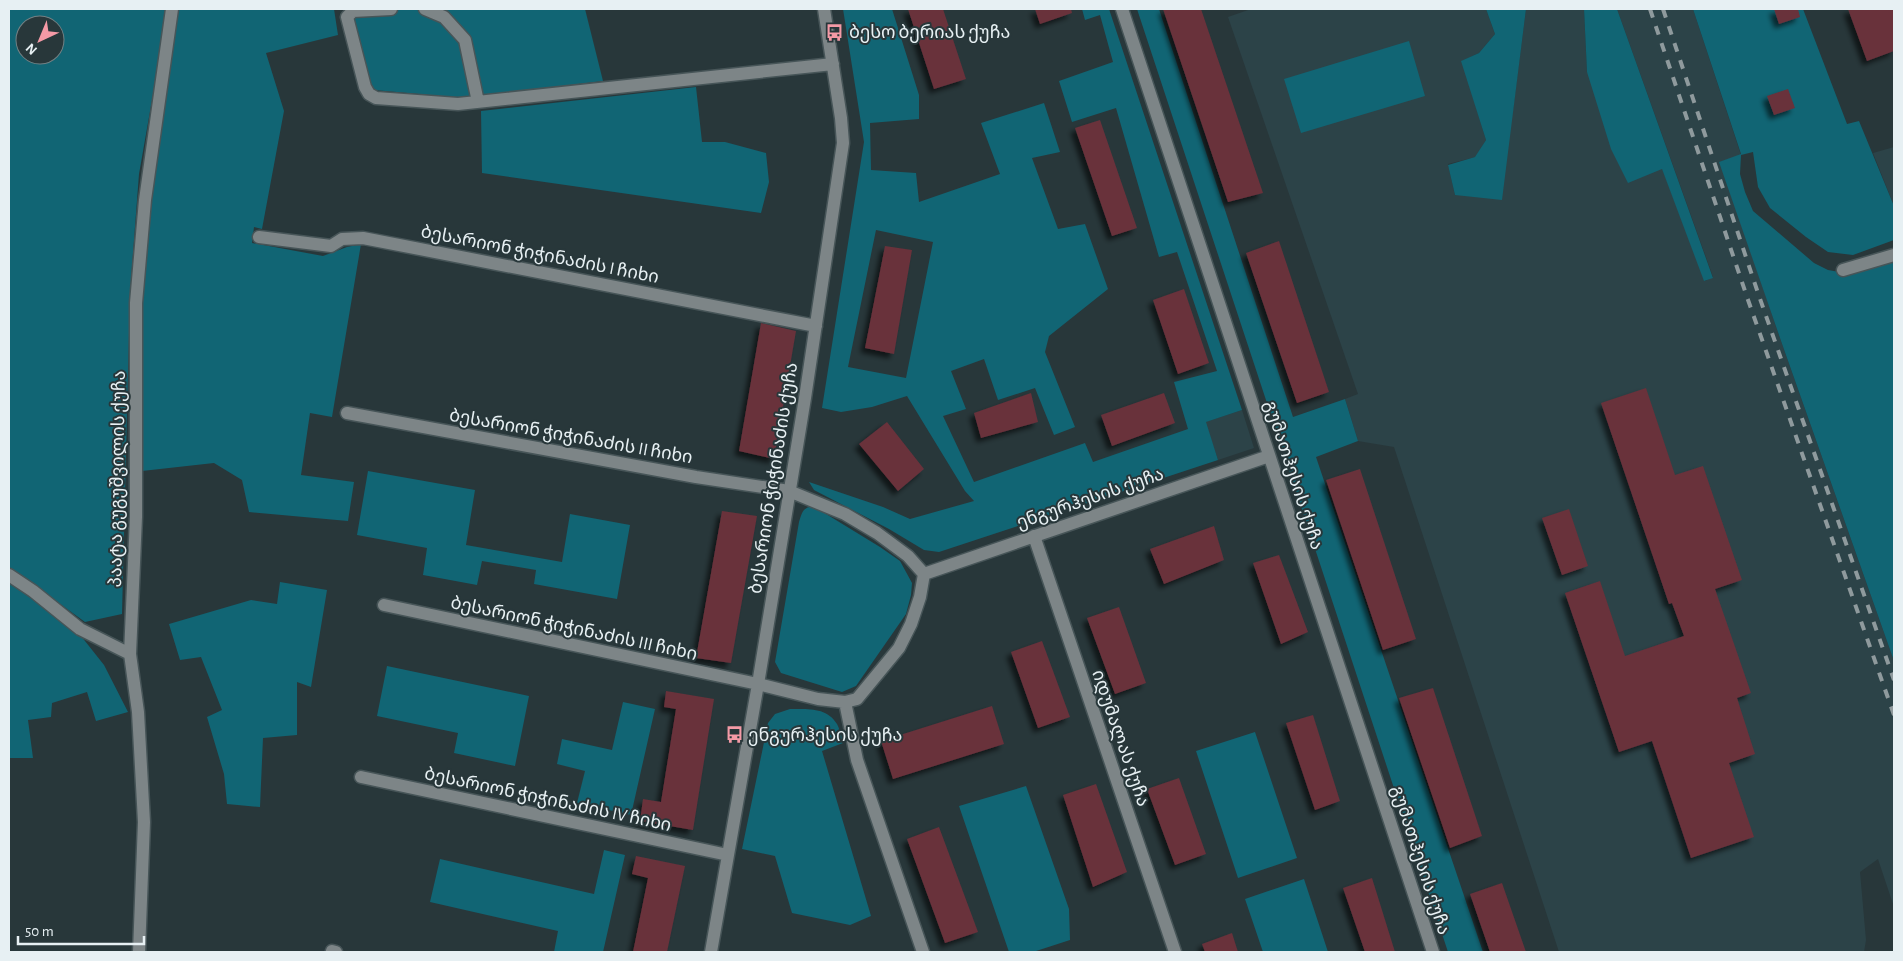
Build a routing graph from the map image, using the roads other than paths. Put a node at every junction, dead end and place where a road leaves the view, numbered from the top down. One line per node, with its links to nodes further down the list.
1 (172, 9): 19 (street, პაატა გუგუშვილის ქუჩა)
2 (391, 9): 7 (street)
3 (424, 9): 7 (street)
4 (824, 9): 6 (street, ბესარიონ ჭიჭინაძის ქუჩა)
5 (1122, 9): 13 (street, გუმათჰესის ქუჩა)
6 (833, 64): 7 (street); 11 (street, ბესარიონ ჭიჭინაძის ქუჩა)
7 (478, 102)
8 (259, 237): 11 (street, ბესარიონ ჭიჭინაძის I ჩიხი)
9 (1894, 254): 10 (street)
10 (1843, 270)
11 (816, 326): 14 (street, ბესარიონ ჭიჭინაძის ქუჩა)
12 (347, 413): 14 (street, ბესარიონ ჭიჭინაძის II ჩიხი)
13 (1268, 456): 15 (street, ენგურჰესის ქუჩა); 28 (street, გუმათჰესის ქუჩა)
14 (789, 491): 16 (street); 20 (street, ბესარიონ ჭიჭინაძის ქუჩა)
15 (1034, 536): 16 (street, ენგურჰესის ქუჩა); 27 (street, იდუმალას ქუჩა)
16 (924, 574): 21 (street)
17 (9, 575): 19 (street)
18 (384, 605): 20 (street, ბესარიონ ჭიჭინაძის III ჩიხი)
19 (130, 654): 24 (street, პაატა გუგუშვილის ქუჩა)
20 (758, 684): 21 (street); 23 (street, ბესარიონ ჭიჭინაძის ქუჩა)
21 (844, 702): 26 (street)
22 (361, 777): 23 (street, ბესარიონ ჭიჭინაძის IV ჩიხი)
23 (728, 855): 25 (street, ბესარიონ ჭიჭინაძის ქუჩა)
24 (139, 952)
25 (711, 952)
26 (923, 952)
27 (1175, 952)
28 (1433, 952)

